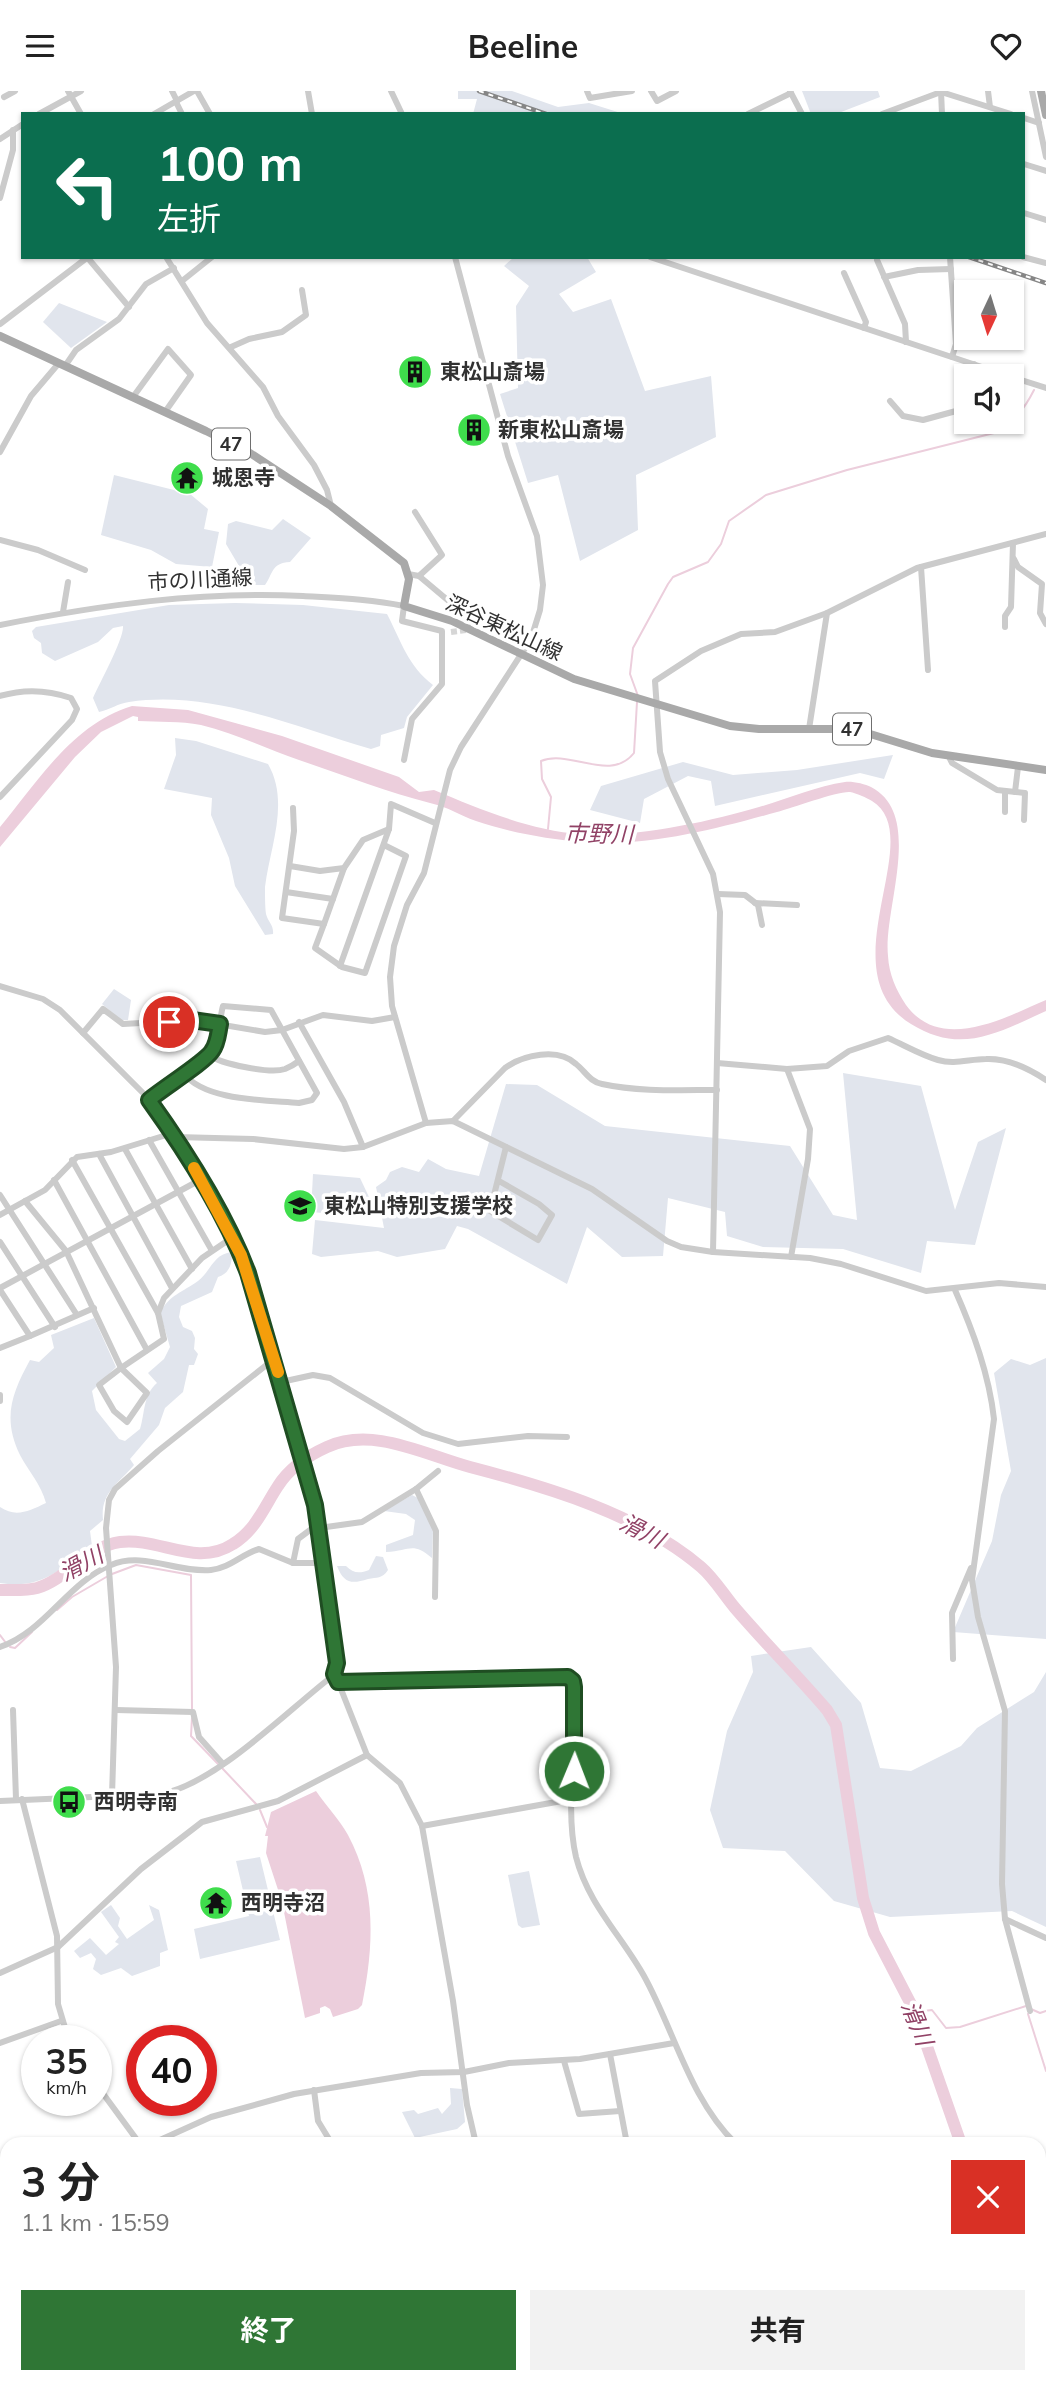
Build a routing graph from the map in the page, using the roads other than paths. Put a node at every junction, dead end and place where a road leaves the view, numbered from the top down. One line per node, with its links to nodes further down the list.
1 (15, 91): 17 (street)
2 (81, 91): 16 (street)
3 (172, 91): 18 (street)
4 (196, 91): 18 (street); 24 (street)
5 (308, 91): 25 (street)
6 (391, 91): 26 (street)
7 (587, 91): 8 (street)
8 (632, 91)
9 (651, 91): 10 (street)
10 (676, 91)
11 (941, 91): 19 (street); 29 (street); 30 (street)
12 (988, 91): 19 (street)
13 (1032, 91): 34 (street)
14 (1041, 91): 32 (main road)
15 (791, 92): 27 (street); 28 (street)
16 (70, 94): 20 (street); 21 (street)
17 (4, 97)
18 (176, 102): 22 (street); 23 (street)
19 (990, 107): 31 (street)
20 (42, 112)
21 (79, 112)
22 (158, 112)
23 (181, 112)
24 (209, 112)
25 (312, 112)
26 (401, 112)
27 (752, 112)
28 (801, 112)
29 (887, 112)
30 (942, 112)
31 (1005, 112)
32 (1046, 115)
33 (1025, 118): 34 (street)
34 (1039, 123): 38 (street)
35 (21, 125): 36 (street)
36 (13, 130): 37 (street); 41 (street)
37 (0, 139)
38 (1046, 157)
39 (1025, 164): 40 (street)
40 (1046, 171)
41 (0, 198)
42 (1025, 213): 43 (street)
43 (1046, 221)
44 (1025, 258): 53 (street)
45 (84, 259): 61 (street)
46 (89, 259): 60 (street)
47 (167, 259): 54 (street)
48 (210, 259): 58 (street)
49 (456, 259): 96 (street)
50 (656, 259): 62 (street)
51 (950, 259): 55 (street)
52 (877, 260): 57 (street)
53 (1046, 263)
54 (173, 268): 58 (street); 60 (street)
55 (951, 269): 57 (street); 66 (street)
56 (844, 273): 62 (street)
57 (884, 277): 64 (street)
58 (182, 281): 65 (street)
59 (302, 289): 65 (street)
60 (129, 307): 68 (street)
61 (0, 324)
62 (864, 328): 64 (street)
63 (0, 336): 68 (main road, 47)
64 (906, 342): 66 (street)
65 (231, 347): 76 (street)
66 (952, 357): 67 (street)
67 (974, 364)
68 (62, 365): 71 (main road, 47); 75 (street)
69 (1024, 381): 70 (street)
70 (1046, 388)
71 (133, 397): 73 (main road, 47); 73 (street)
72 (890, 401): 74 (street)
73 (165, 412): 76 (main road, 47)
74 (954, 412)
75 (0, 451)
76 (331, 506): 84 (main road, 47)
77 (415, 512): 85 (street)
78 (1046, 534): 80 (street)
79 (0, 540): 83 (street)
80 (1013, 543): 81 (street); 82 (street)
81 (1013, 557): 92 (street); 93 (street)
82 (921, 567): 90 (street); 97 (street)
83 (85, 570)
84 (408, 574): 85 (street); 87 (main road)
85 (419, 576): 89 (street)
86 (68, 582): 88 (street)
87 (404, 606): 88 (street, 市の川通線); 94 (street); 96 (main road, 深谷東松山線 / 47)
88 (63, 613): 91 (street, 市の川通線)
89 (463, 613)
90 (827, 613): 99 (street); 100 (street)
91 (0, 623)
92 (1046, 624)
93 (1004, 627)
94 (442, 631): 95 (street); 102 (street)
95 (451, 632)
96 (522, 654): 99 (main road, 深谷東松山線 / 47); 110 (street)
97 (928, 670)
98 (0, 696): 107 (street)
99 (657, 705): 100 (main road, 深谷東松山線 / 47); 117 (street)
100 (809, 729): 101 (main road, 深谷東松山線 / 47)
101 (949, 757): 103 (main road, 深谷東松山線 / 47); 105 (street)
102 (404, 760)
103 (1018, 767): 104 (main road, 深谷東松山線 / 47); 106 (street)
104 (1046, 770)
105 (1005, 792): 106 (street); 109 (street)
106 (1015, 792): 111 (street)
107 (0, 797)
108 (293, 808): 114 (street)
109 (1005, 813)
110 (436, 820): 112 (street); 125 (street)
111 (1024, 820)
112 (389, 829): 113 (street); 115 (street)
113 (384, 845): 123 (street); 123 (street)
114 (290, 866): 115 (street); 116 (street)
115 (344, 867): 118 (street)
116 (286, 892): 118 (street); 121 (street)
117 (718, 894): 119 (street); 132 (street)
118 (333, 899): 121 (street)
119 (755, 903): 120 (street); 122 (street)
120 (797, 905)
121 (324, 924): 123 (street)
122 (762, 925)
123 (340, 966)
124 (0, 986): 129 (street)
125 (395, 1017): 126 (street); 139 (street)
126 (299, 1022): 128 (street); 142 (street)
127 (220, 1024): 128 (street); 128 (street); 129 (street); 130 (street)
128 (282, 1030): 131 (street)
129 (83, 1033): 137 (street)
130 (209, 1055): 131 (street); 134 (street)
131 (299, 1061): 134 (street)
132 (717, 1063): 133 (street); 136 (street)
133 (787, 1069): 135 (street); 164 (street)
134 (183, 1073): 137 (street)
135 (1046, 1080)
136 (717, 1090): 138 (street); 163 (street)
137 (149, 1100): 140 (street)
138 (453, 1121): 139 (street); 143 (street)
139 (426, 1123): 142 (street)
140 (174, 1135): 141 (street); 142 (street); 148 (street)
141 (149, 1140): 144 (street); 150 (street)
142 (363, 1146)
143 (506, 1147): 149 (street); 163 (street)
144 (125, 1149): 145 (street); 153 (street)
145 (99, 1154): 146 (street); 156 (street)
146 (72, 1160): 147 (street); 157 (street)
147 (54, 1180): 152 (street); 159 (street)
148 (200, 1180): 150 (street); 158 (street)
149 (499, 1181): 149 (street)
150 (178, 1191): 153 (street); 161 (street)
151 (0, 1195): 154 (street)
152 (25, 1201): 154 (street); 162 (street)
153 (155, 1203): 156 (street); 166 (street)
154 (9, 1210): 155 (street); 165 (street)
155 (0, 1215)
156 (132, 1216): 157 (street); 169 (street)
157 (110, 1228): 159 (street); 173 (street)
158 (233, 1237): 161 (street); 180 (street)
159 (86, 1241): 162 (street); 179 (street)
160 (0, 1243): 167 (street)
161 (211, 1249): 166 (street)
162 (66, 1251): 165 (street); 172 (street)
163 (713, 1252): 164 (street)
164 (791, 1257): 171 (street)
165 (44, 1264): 167 (street); 174 (street)
166 (192, 1269): 169 (street)
167 (22, 1276): 170 (street); 175 (street)
168 (1046, 1287): 171 (street)
169 (172, 1288): 173 (street)
170 (0, 1289): 176 (street)
171 (955, 1290): 192 (street)
172 (94, 1308): 174 (street); 181 (street)
173 (158, 1313): 179 (street)
174 (77, 1315): 175 (street)
175 (55, 1327): 176 (street)
176 (30, 1336): 178 (street)
177 (0, 1338): 178 (street)
178 (3, 1346)
179 (146, 1350): 181 (street)
180 (274, 1359): 182 (street); 189 (street)
181 (121, 1368): 181 (street)
182 (281, 1382): 185 (street); 188 (street)
183 (0, 1395): 184 (street)
184 (0, 1401)
185 (567, 1437)
186 (438, 1471): 187 (street)
187 (416, 1489): 188 (street); 193 (street)
188 (319, 1526): 190 (street); 191 (street)
189 (109, 1563): 190 (street); 194 (street); 199 (street)
190 (293, 1563): 191 (street)
191 (324, 1563): 196 (street)
192 (973, 1563): 195 (street); 207 (street)
193 (435, 1597)
194 (0, 1647)
195 (953, 1659)
196 (334, 1674): 197 (street); 201 (street)
197 (338, 1682): 200 (street); 204 (street)
198 (13, 1710): 203 (street)
199 (116, 1710): 201 (street); 202 (street)
200 (367, 1755): 206 (street); 209 (street)
201 (223, 1764): 202 (street)
202 (111, 1796): 203 (street)
203 (19, 1799): 205 (street); 209 (street)
204 (573, 1799): 206 (street); 215 (street)
205 (0, 1801)
206 (422, 1826): 218 (street)
207 (1005, 1919): 208 (street); 211 (street)
208 (1046, 1938)
209 (58, 1947): 210 (street); 212 (street)
210 (0, 1973)
211 (1030, 2011)
212 (61, 2021): 213 (street); 214 (street)
213 (63, 2025)
214 (0, 2043)
215 (674, 2043): 216 (street); 227 (street)
216 (610, 2055): 217 (street); 221 (street)
217 (564, 2061): 218 (street); 221 (street)
218 (464, 2072): 219 (street); 225 (street)
219 (314, 2090): 223 (street); 224 (street)
220 (112, 2106): 222 (street)
221 (620, 2112): 226 (street)
222 (135, 2137)
223 (166, 2137)
224 (328, 2137)
225 (474, 2137)
226 (625, 2137)
227 (731, 2137)

